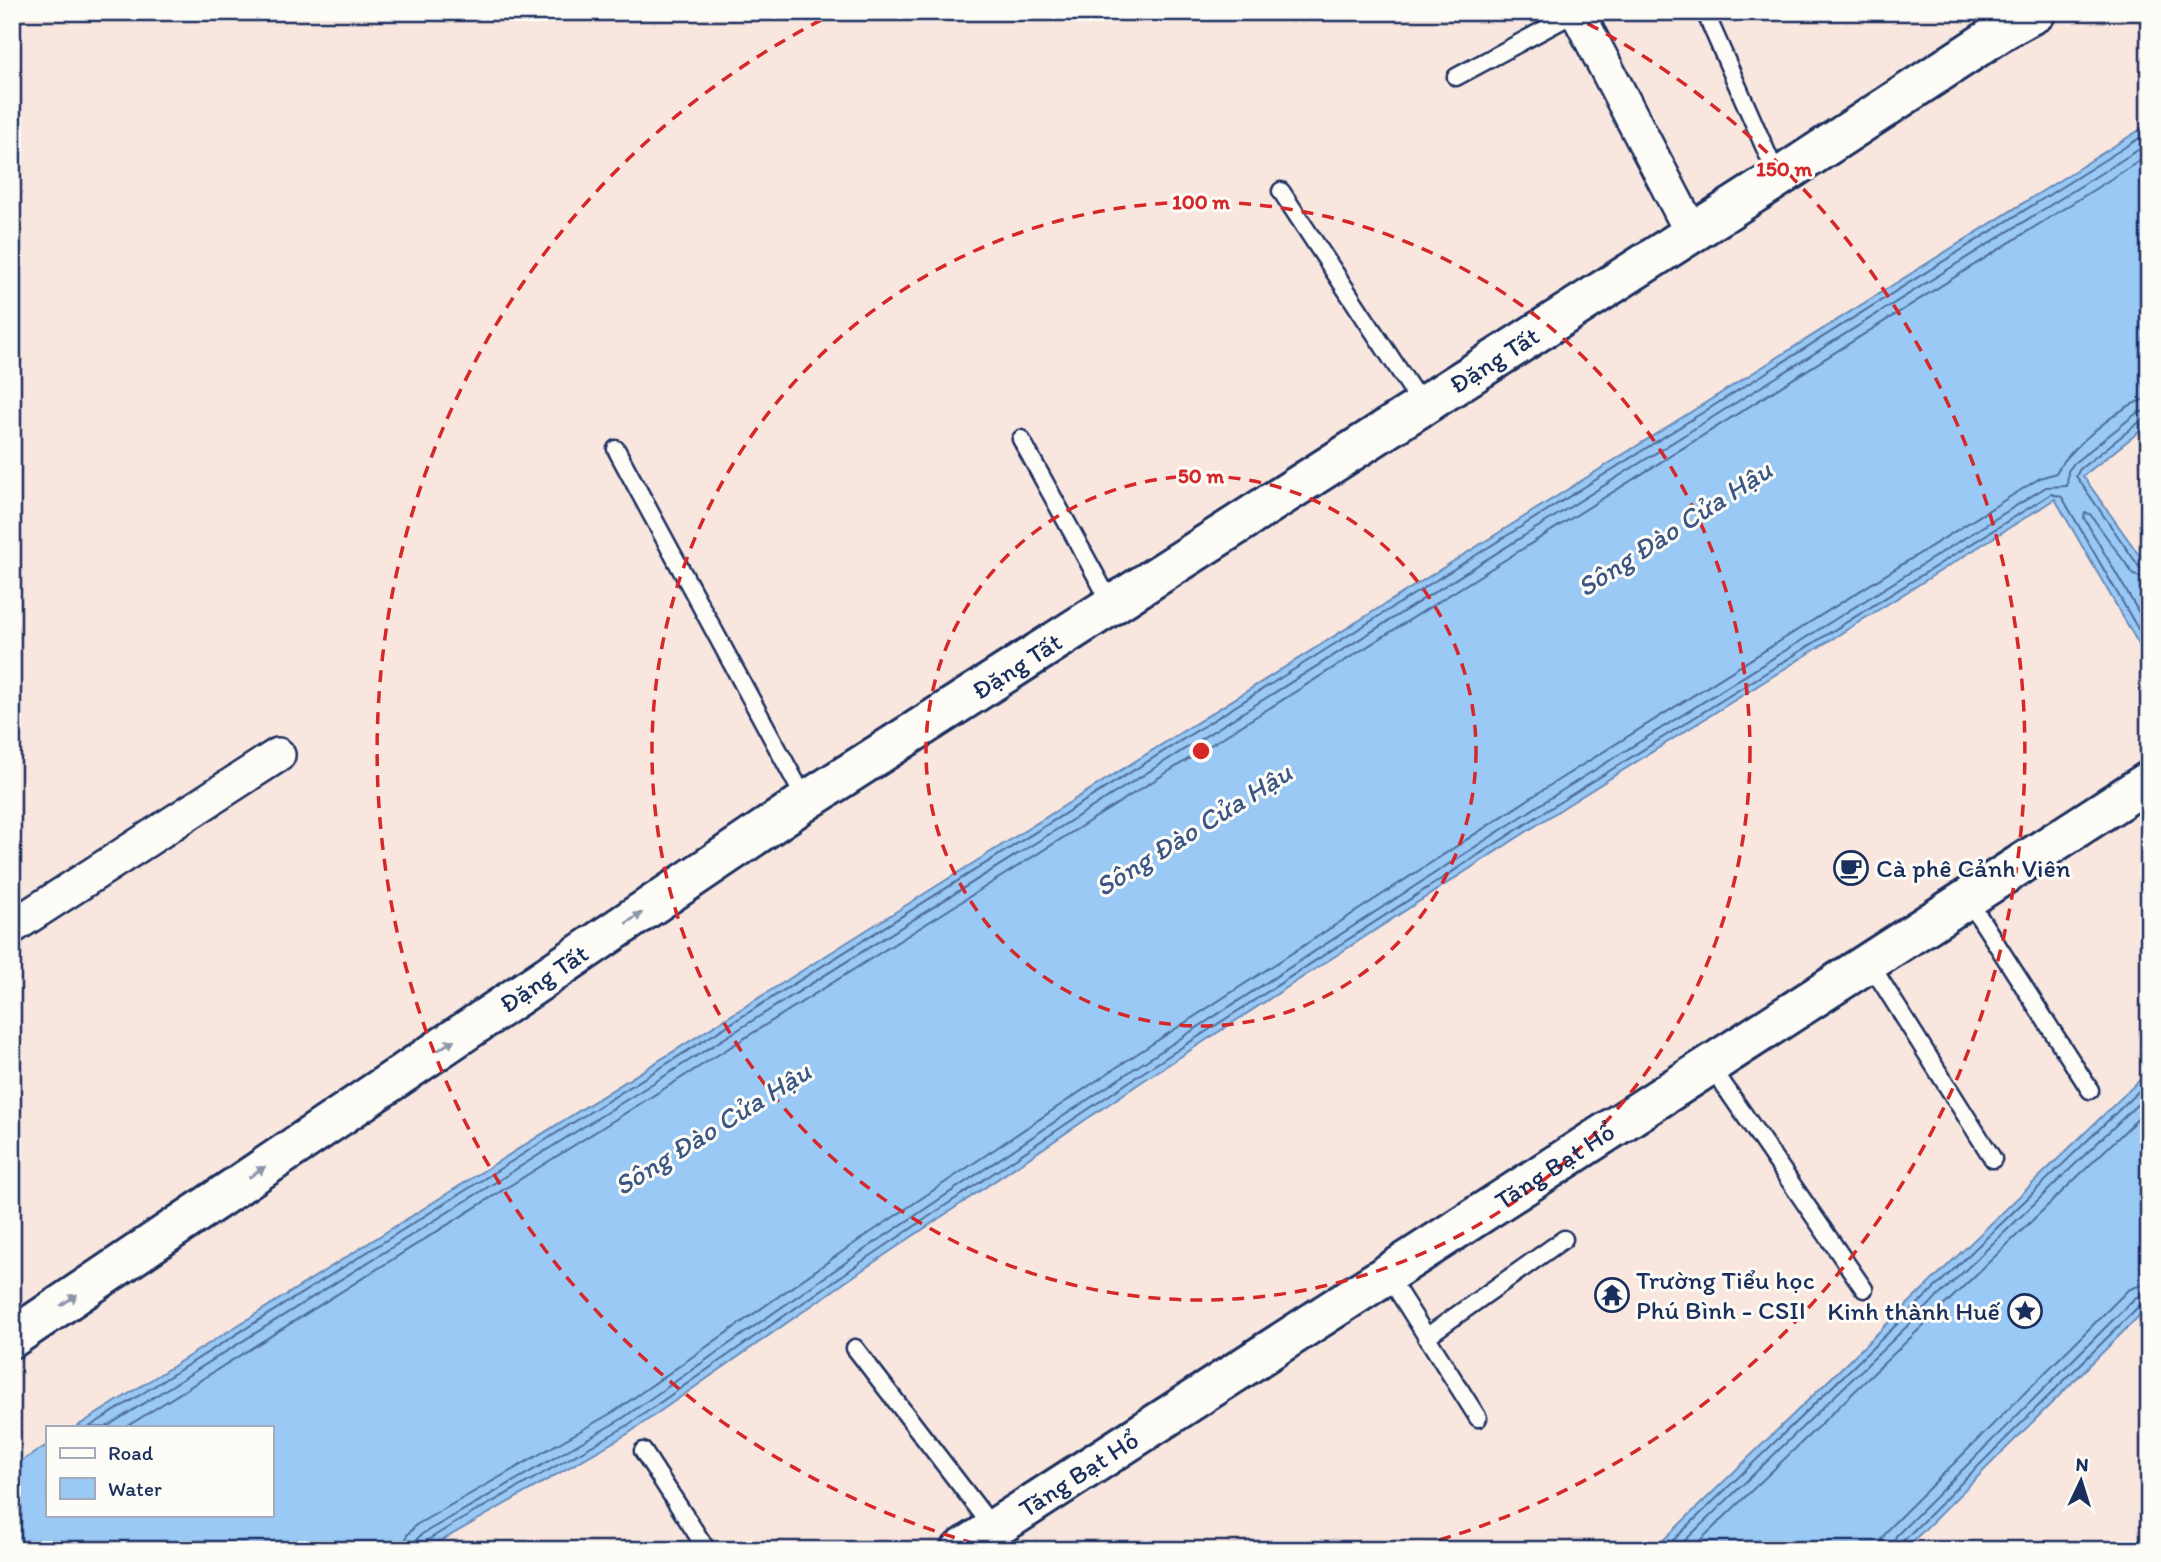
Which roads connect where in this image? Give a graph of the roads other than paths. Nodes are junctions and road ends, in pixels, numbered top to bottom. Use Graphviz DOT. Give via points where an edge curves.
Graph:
graph roads {
  1 [pos="1577,12"];
  2 [pos="1705,12"];
  3 [pos="2012,18"];
  4 [pos="1456,77"];
  5 [pos="1778,178"];
  6 [pos="1281,191"];
  7 [pos="1692,233"];
  8 [pos="1422,405"];
  9 [pos="1021,439"];
  10 [pos="616,449"];
  11 [pos="1113,607"];
  12 [pos="278,755"];
  13 [pos="2149,781"];
  14 [pos="806,801"];
  15 [pos="1967,898"];
  16 [pos="12,926"];
  17 [pos="1869,962"];
  18 [pos="1710,1065"];
  19 [pos="2090,1090"];
  20 [pos="1993,1159"];
  21 [pos="1564,1239"];
  22 [pos="1387,1274"];
  23 [pos="1864,1289"];
  24 [pos="12,1338"];
  25 [pos="1426,1338"];
  26 [pos="855,1348"];
  27 [pos="1478,1418"];
  28 [pos="643,1451"];
  29 [pos="994,1529"];
  30 [pos="707,1550"];
  31 [pos="961,1550"];
  1 -- 4 [label="lane"];
  1 -- 7 [label="street"];
  2 -- 5 [label="lane"];
  3 -- 5 [label="street, Đặng Tất"];
  5 -- 7 [label="street, Đặng Tất"];
  6 -- 8 [label="lane"];
  7 -- 8 [label="street, Đặng Tất"];
  8 -- 11 [label="street, Đặng Tất"];
  9 -- 11 [label="lane"];
  10 -- 14 [label="lane"];
  11 -- 14 [label="street, Đặng Tất"];
  12 -- 16 [label="street"];
  13 -- 15 [label="street, Tăng Bạt Hổ"];
  24 -- 14 [label="street, Đặng Tất, one-way"];
  15 -- 17 [label="street, Tăng Bạt Hổ"];
  15 -- 19 [label="lane"];
  17 -- 18 [label="street, Tăng Bạt Hổ"];
  17 -- 20 [label="lane"];
  18 -- 22 [label="street, Tăng Bạt Hổ"];
  18 -- 23 [label="lane"];
  21 -- 25 [label="lane"];
  22 -- 25 [label="lane"];
  22 -- 29 [label="street, Tăng Bạt Hổ"];
  25 -- 27 [label="lane"];
  26 -- 29 [label="lane"];
  28 -- 30 [label="lane"];
  29 -- 31 [label="street, Tăng Bạt Hổ"];
}
